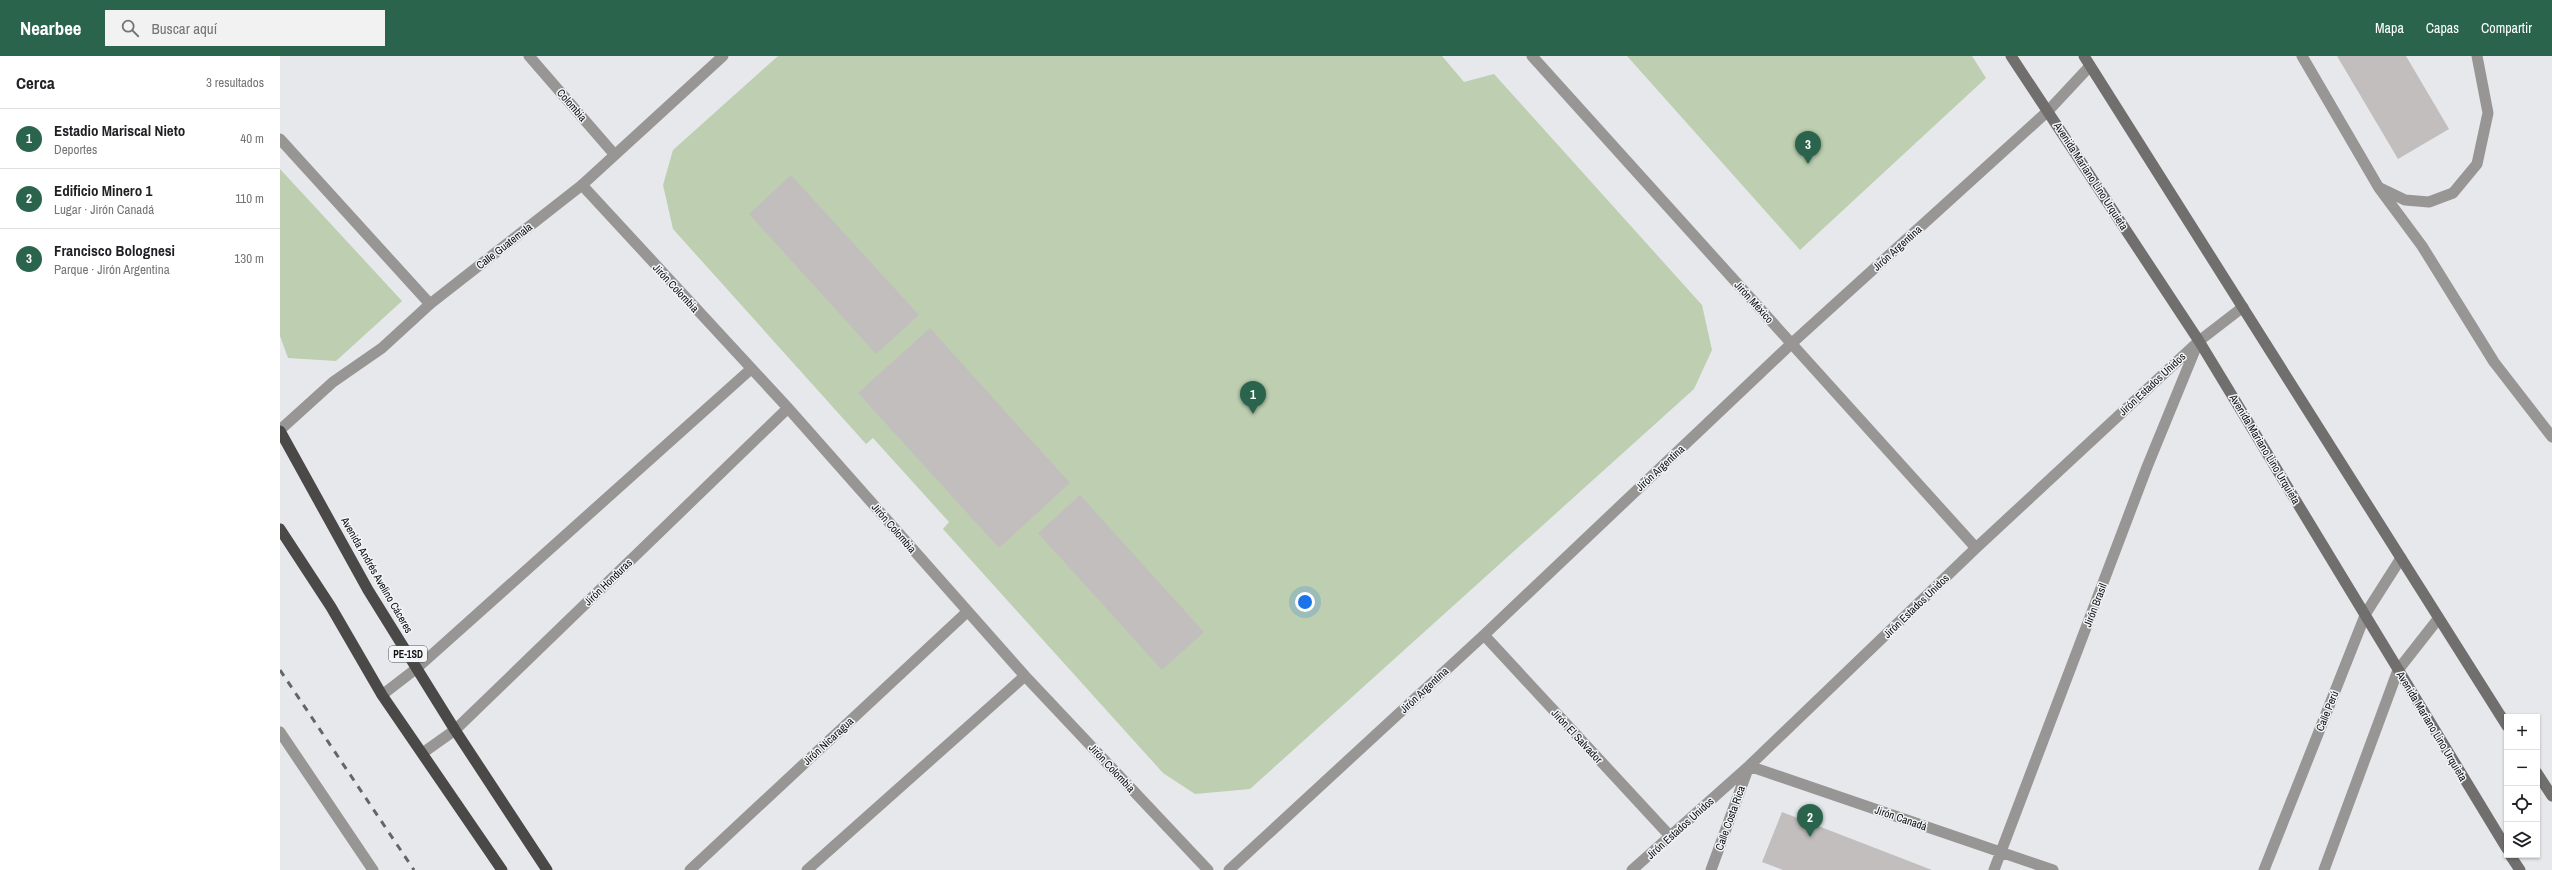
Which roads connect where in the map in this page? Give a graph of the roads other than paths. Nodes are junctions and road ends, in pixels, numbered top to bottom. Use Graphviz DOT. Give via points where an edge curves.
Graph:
graph roads {
  1 [pos="529,56"];
  2 [pos="723,56"];
  3 [pos="1532,56"];
  4 [pos="2011,56"];
  5 [pos="2084,56"];
  6 [pos="2302,56"];
  7 [pos="2477,56"];
  8 [pos="2090,66"];
  9 [pos="2048,111"];
  10 [pos="280,139"];
  11 [pos="614,154"];
  12 [pos="582,185"];
  13 [pos="2379,188"];
  14 [pos="430,304"];
  15 [pos="2243,307"];
  16 [pos="2199,341"];
  17 [pos="1791,344"];
  18 [pos="751,369"];
  19 [pos="788,408"];
  20 [pos="280,431"];
  21 [pos="2552,437"];
  22 [pos="280,529"];
  23 [pos="1976,548"];
  24 [pos="2401,558"];
  25 [pos="967,612"];
  26 [pos="2366,613"];
  27 [pos="2438,619"];
  28 [pos="1484,635"];
  29 [pos="417,668"];
  30 [pos="2398,670"];
  31 [pos="1024,676"];
  32 [pos="382,695"];
  33 [pos="2504,721"];
  34 [pos="455,730"];
  35 [pos="280,732"];
  36 [pos="424,752"];
  37 [pos="1749,766"];
  38 [pos="2540,778"];
  39 [pos="2552,796"];
  40 [pos="1670,836"];
  41 [pos="2504,844"];
  42 [pos="2000,852"];
  43 [pos="2512,858"];
  44 [pos="373,870"];
  45 [pos="502,870"];
  46 [pos="547,870"];
  47 [pos="690,870"];
  48 [pos="807,870"];
  49 [pos="1208,870"];
  50 [pos="1229,870"];
  51 [pos="1632,870"];
  52 [pos="1711,870"];
  53 [pos="1994,870"];
  54 [pos="2053,870"];
  55 [pos="2264,870"];
  56 [pos="2324,870"];
  57 [pos="2520,870"];
  1 -- 11 [label="street, Colombia"];
  2 -- 11 [label="street, Calle Guatemala"];
  3 -- 17 [label="street, Jirón México"];
  4 -- 9 [label="main road, Avenida Mariano Lino Urquieta"];
  5 -- 8 [label="main road"];
  6 -- 13 [label="street"];
  7 -- 13 [label="street" via="2488,113 2477,164 2453,193 2429,202 2405,200"];
  8 -- 9 [label="street, Jirón Argentina"];
  8 -- 15 [label="main road"];
  9 -- 16 [label="main road, Avenida Mariano Lino Urquieta"];
  9 -- 17 [label="street, Jirón Argentina"];
  10 -- 14 [label="street"];
  11 -- 12 [label="street, Calle Guatemala"];
  12 -- 14 [label="street, Calle Guatemala"];
  12 -- 18 [label="street, Jirón Colombia"];
  13 -- 21 [label="street" via="2422,246 2494,362"];
  14 -- 20 [label="street, Calle Guatemala" via="382,348 333,382"];
  15 -- 16 [label="street, Jirón Estados Unidos"];
  15 -- 24 [label="main road"];
  16 -- 23 [label="street, Jirón Estados Unidos"];
  16 -- 26 [label="main road, Avenida Mariano Lino Urquieta"];
  16 -- 42 [label="street, Jirón Brasil" via="2147,468"];
  17 -- 23 [label="street, Jirón México"];
  17 -- 28 [label="street, Jirón Argentina"];
  18 -- 19 [label="street, Jirón Colombia"];
  18 -- 29 [label="street"];
  19 -- 25 [label="street, Jirón Colombia"];
  19 -- 34 [label="street, Jirón Honduras"];
  20 -- 29 [label="highway, Avenida Andrés Avelino Cáceres / PE-1SD" via="368,590"];
  22 -- 32 [label="highway" via="331,607"];
  23 -- 37 [label="street, Jirón Estados Unidos"];
  24 -- 26 [label="street, Calle Perú"];
  24 -- 27 [label="main road"];
  25 -- 31 [label="street, Jirón Colombia"];
  25 -- 47 [label="street, Jirón Nicaragua"];
  26 -- 30 [label="main road, Avenida Mariano Lino Urquieta"];
  26 -- 55 [label="street, Calle Perú"];
  27 -- 30 [label="street"];
  27 -- 33 [label="main road"];
  28 -- 40 [label="street, Jirón El Salvador"];
  28 -- 50 [label="street, Jirón Argentina"];
  29 -- 32 [label="street"];
  29 -- 34 [label="highway, Avenida Andrés Avelino Cáceres / PE-1SD"];
  30 -- 41 [label="main road, Avenida Mariano Lino Urquieta"];
  30 -- 56 [label="street"];
  31 -- 48 [label="street"];
  31 -- 49 [label="street, Jirón Colombia"];
  32 -- 36 [label="highway"];
  34 -- 36 [label="street, Jirón Honduras"];
  34 -- 46 [label="highway, Avenida Andrés Avelino Cáceres / PE-1SD"];
  35 -- 44 [label="street"];
  36 -- 45 [label="highway"];
  37 -- 40 [label="street, Jirón Estados Unidos"];
  37 -- 42 [label="street, Jirón Canadá"];
  37 -- 52 [label="street, Calle Costa Rica"];
  38 -- 39 [label="main road"];
  40 -- 51 [label="street, Jirón Estados Unidos"];
  42 -- 53 [label="street, Jirón Brasil"];
  42 -- 54 [label="street, Jirón Canadá"];
  43 -- 57 [label="main road"];
}
